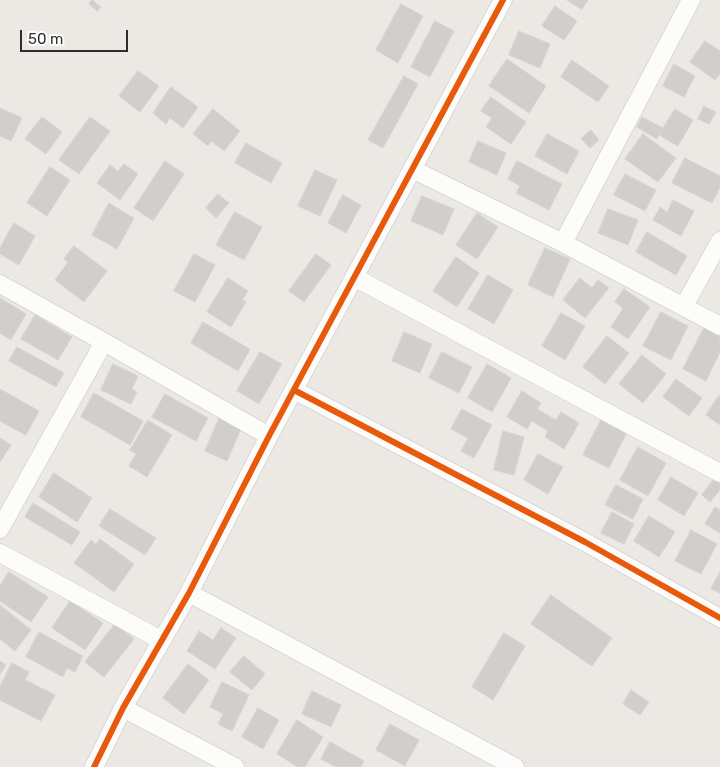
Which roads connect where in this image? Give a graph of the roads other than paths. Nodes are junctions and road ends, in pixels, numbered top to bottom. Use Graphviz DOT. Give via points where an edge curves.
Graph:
graph roads {
  1 [pos="503,0"];
  2 [pos="691,0"];
  3 [pos="412,169"];
  4 [pos="720,241"];
  5 [pos="563,243"];
  6 [pos="354,277"];
  7 [pos="0,284"];
  8 [pos="684,306"];
  9 [pos="720,326"];
  10 [pos="104,342"];
  11 [pos="294,390"];
  12 [pos="269,436"];
  13 [pos="720,474"];
  14 [pos="0,529"];
  15 [pos="0,553"];
  16 [pos="189,593"];
  17 [pos="720,618"];
  18 [pos="161,640"];
  19 [pos="123,708"];
  20 [pos="94,767"];
  21 [pos="235,767"];
  22 [pos="515,767"];
  1 -- 3 [label="street"];
  2 -- 5 [label="street"];
  3 -- 5 [label="street"];
  3 -- 6 [label="street"];
  4 -- 8 [label="street"];
  5 -- 8 [label="street"];
  6 -- 11 [label="street"];
  6 -- 13 [label="street"];
  7 -- 10 [label="street"];
  8 -- 9 [label="street"];
  10 -- 12 [label="street"];
  10 -- 14 [label="street"];
  11 -- 12 [label="street"];
  11 -- 17 [label="street" via="585,542"];
  12 -- 16 [label="street"];
  15 -- 18 [label="street"];
  16 -- 18 [label="street"];
  16 -- 22 [label="street"];
  18 -- 19 [label="street"];
  19 -- 20 [label="street"];
  19 -- 21 [label="street"];
}
